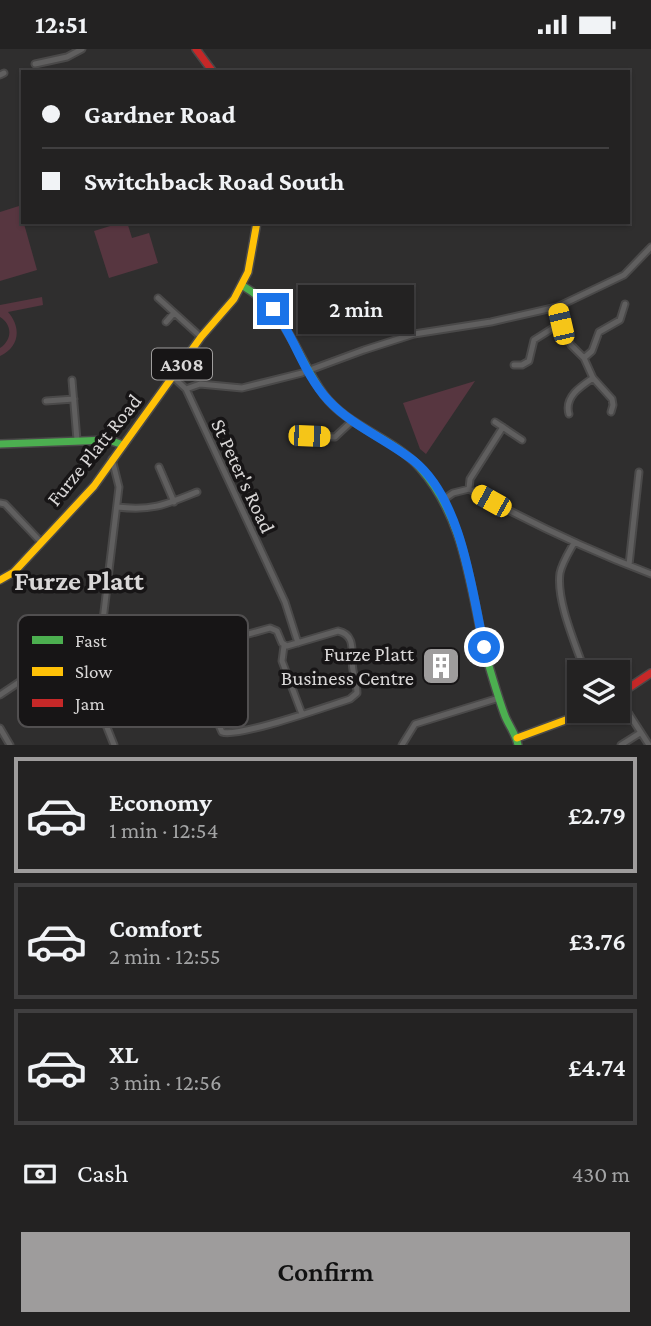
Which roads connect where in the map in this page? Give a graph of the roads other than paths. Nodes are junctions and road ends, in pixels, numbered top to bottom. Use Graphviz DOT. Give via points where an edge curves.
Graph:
graph roads {
  1 [pos="82,49"];
  2 [pos="196,49"];
  3 [pos="35,64"];
  4 [pos="212,70"];
  5 [pos="257,224"];
  6 [pos="651,247"];
  7 [pos="243,286"];
  8 [pos="158,298"];
  9 [pos="625,304"];
  10 [pos="557,307"];
  11 [pos="174,313"];
  12 [pos="166,322"];
  13 [pos="561,324"];
  14 [pos="201,337"];
  15 [pos="584,358"];
  16 [pos="514,365"];
  17 [pos="304,372"];
  18 [pos="173,377"];
  19 [pos="593,378"];
  20 [pos="72,380"];
  21 [pos="186,389"];
  22 [pos="74,399"];
  23 [pos="46,401"];
  24 [pos="611,412"];
  25 [pos="569,414"];
  26 [pos="352,421"];
  27 [pos="495,422"];
  28 [pos="503,427"];
  29 [pos="77,440"];
  30 [pos="522,440"];
  31 [pos="296,442"];
  32 [pos="0,443"];
  33 [pos="123,445"];
  34 [pos="112,459"];
  35 [pos="159,467"];
  36 [pos="639,472"];
  37 [pos="469,489"];
  38 [pos="197,492"];
  39 [pos="443,499"];
  40 [pos="174,502"];
  41 [pos="0,503"];
  42 [pos="117,507"];
  43 [pos="41,542"];
  44 [pos="574,543"];
  45 [pos="629,565"];
  46 [pos="651,573"];
  47 [pos="0,580"];
  48 [pos="104,615"];
  49 [pos="248,635"];
  50 [pos="298,643"];
  51 [pos="284,646"];
  52 [pos="580,660"];
  53 [pos="651,673"];
  54 [pos="18,683"];
  55 [pos="630,688"];
  56 [pos="0,695"];
  57 [pos="499,698"];
  58 [pos="302,714"];
  59 [pos="630,716"];
  60 [pos="567,721"];
  61 [pos="106,727"];
  62 [pos="218,727"];
  63 [pos="0,728"];
  64 [pos="640,733"];
  65 [pos="517,742"];
  66 [pos="10,745"];
  67 [pos="114,745"];
  68 [pos="402,745"];
  69 [pos="621,745"];
  70 [pos="649,745"];
  1 -- 3 [label="street"];
  2 -- 4 [label="street"];
  5 -- 7 [label="street, Furze Platt Road / A308"];
  6 -- 10 [label="street" via="624,275"];
  7 -- 14 [label="street, Furze Platt Road / A308"];
  7 -- 17 [label="street" via="268,303 284,323"];
  8 -- 11 [label="street"];
  9 -- 15 [label="street" via="620,320 599,332"];
  10 -- 13 [label="street"];
  10 -- 17 [label="street" via="414,334"];
  11 -- 12 [label="street"];
  11 -- 14 [label="street"];
  13 -- 15 [label="street"];
  13 -- 16 [label="street" via="534,340 529,361"];
  14 -- 18 [label="street, Furze Platt Road / A308"];
  15 -- 19 [label="street"];
  17 -- 21 [label="street" via="242,387 200,384"];
  17 -- 26 [label="street"];
  18 -- 21 [label="street, St Peter's Road"];
  18 -- 33 [label="street, Furze Platt Road / A308"];
  19 -- 24 [label="street" via="612,399"];
  19 -- 25 [label="street" via="578,388 569,402"];
  20 -- 22 [label="street"];
  21 -- 50 [label="street, St Peter's Road" via="289,611"];
  22 -- 23 [label="street"];
  22 -- 29 [label="street"];
  26 -- 31 [label="street" via="334,437 309,436"];
  26 -- 39 [label="street" via="417,464"];
  27 -- 28 [label="street"];
  28 -- 30 [label="street"];
  28 -- 37 [label="street" via="470,479"];
  29 -- 32 [label="street"];
  29 -- 33 [label="street"];
  33 -- 34 [label="street, Furze Platt Road / A308"];
  34 -- 42 [label="street" via="119,487"];
  34 -- 43 [label="street, Furze Platt Road / A308" via="94,486"];
  35 -- 40 [label="street"];
  36 -- 45 [label="street"];
  37 -- 39 [label="street"];
  37 -- 44 [label="street"];
  38 -- 40 [label="street"];
  39 -- 57 [label="street" via="469,576"];
  40 -- 42 [label="street" via="142,510"];
  41 -- 43 [label="street"];
  42 -- 48 [label="street"];
  43 -- 47 [label="street, Furze Platt Road / A308" via="14,572"];
  44 -- 45 [label="street"];
  44 -- 52 [label="street" via="560,573 560,585"];
  45 -- 46 [label="street"];
  49 -- 51 [label="street" via="272,628"];
  50 -- 51 [label="street"];
  50 -- 58 [label="street" via="338,631 346,634 354,653 357,689 350,699"];
  51 -- 58 [label="street" via="282,661"];
  53 -- 55 [label="street"];
  54 -- 56 [label="street"];
  57 -- 65 [label="street"];
  57 -- 68 [label="street" via="415,724"];
  58 -- 62 [label="street" via="227,734"];
  59 -- 64 [label="street"];
  60 -- 65 [label="street"];
  61 -- 67 [label="street"];
  63 -- 66 [label="street"];
  64 -- 69 [label="street"];
  64 -- 70 [label="street"];
}
